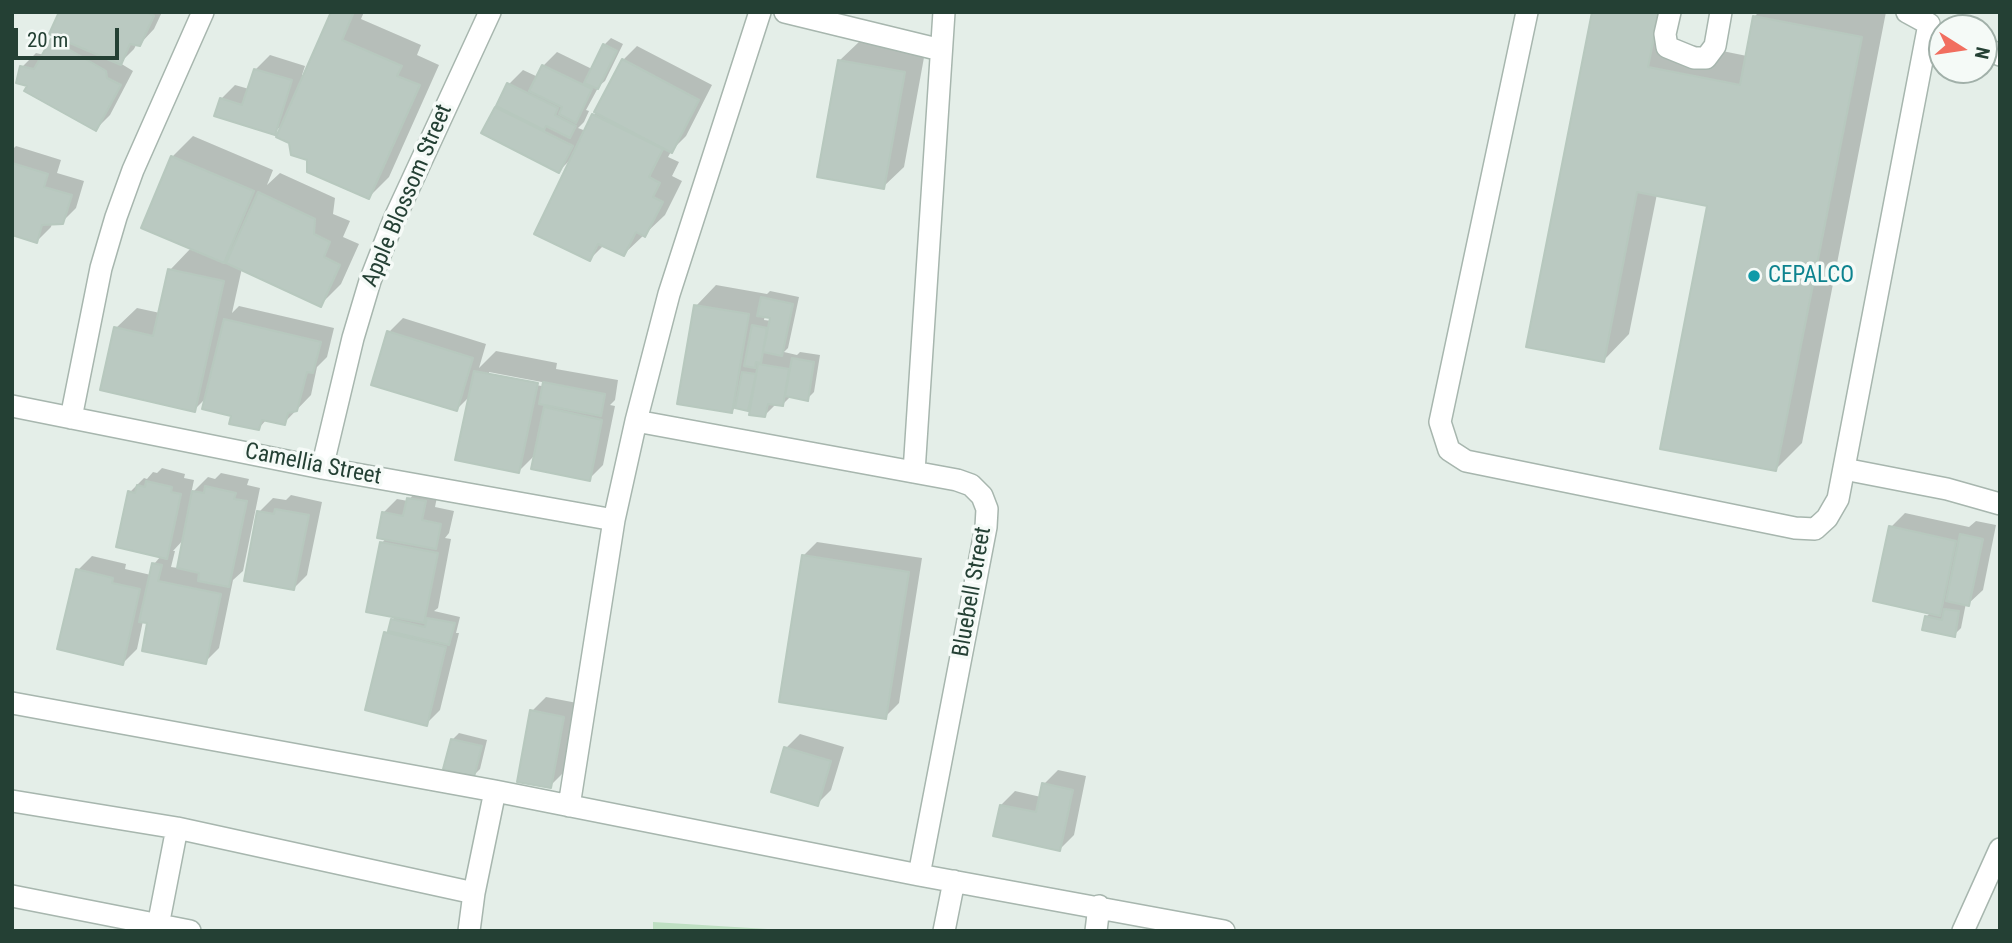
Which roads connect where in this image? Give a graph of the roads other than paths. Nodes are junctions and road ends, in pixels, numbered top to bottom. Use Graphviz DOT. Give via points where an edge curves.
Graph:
graph roads {
  1 [pos="203,12"];
  2 [pos="489,12"];
  3 [pos="760,12"];
  4 [pos="785,12"];
  5 [pos="944,12"];
  6 [pos="1527,12"];
  7 [pos="1670,12"];
  8 [pos="1721,12"];
  9 [pos="1907,12"];
  10 [pos="1928,23"];
  11 [pos="941,50"];
  12 [pos="1928,61"];
  13 [pos="12,406"];
  14 [pos="71,418"];
  15 [pos="636,421"];
  16 [pos="322,468"];
  17 [pos="1844,469"];
  18 [pos="914,472"];
  19 [pos="2000,504"];
  20 [pos="614,520"];
  21 [pos="12,703"];
  22 [pos="495,791"];
  23 [pos="12,802"];
  24 [pos="569,806"];
  25 [pos="177,828"];
  26 [pos="2000,849"];
  27 [pos="919,875"];
  28 [pos="954,881"];
  29 [pos="474,893"];
  30 [pos="12,896"];
  31 [pos="1098,906"];
  32 [pos="158,927"];
  33 [pos="190,931"];
  34 [pos="469,931"];
  35 [pos="944,931"];
  36 [pos="1096,931"];
  37 [pos="1224,931"];
  38 [pos="1963,931"];
  1 -- 14 [label="street" via="116,217"];
  2 -- 16 [label="street, Apple Blossom Street" via="370,281"];
  3 -- 15 [label="street" via="669,295"];
  4 -- 11 [label="street"];
  5 -- 11 [label="street"];
  6 -- 17 [label="street" via="1440,422 1449,450 1466,461 1815,529 1838,499"];
  7 -- 8 [label="street" via="1667,47 1695,58 1706,58 1715,46"];
  9 -- 10 [label="street"];
  11 -- 18 [label="street"];
  12 -- 17 [label="street"];
  13 -- 14 [label="street, Camellia Street"];
  14 -- 16 [label="street, Camellia Street"];
  15 -- 18 [label="street, Bluebell Street"];
  15 -- 20 [label="street"];
  16 -- 20 [label="street, Camellia Street"];
  17 -- 19 [label="street"];
  18 -- 27 [label="street, Bluebell Street" via="971,485 987,509"];
  20 -- 24 [label="street"];
  21 -- 22 [label="street"];
  22 -- 24 [label="street"];
  22 -- 29 [label="street"];
  23 -- 25 [label="street"];
  24 -- 27 [label="street"];
  25 -- 29 [label="street"];
  25 -- 32 [label="street"];
  26 -- 38 [label="street"];
  27 -- 28 [label="street"];
  28 -- 31 [label="street"];
  28 -- 35 [label="street"];
  29 -- 34 [label="street"];
  30 -- 32 [label="street"];
  31 -- 36 [label="street"];
  31 -- 37 [label="street"];
  32 -- 33 [label="street"];
}
